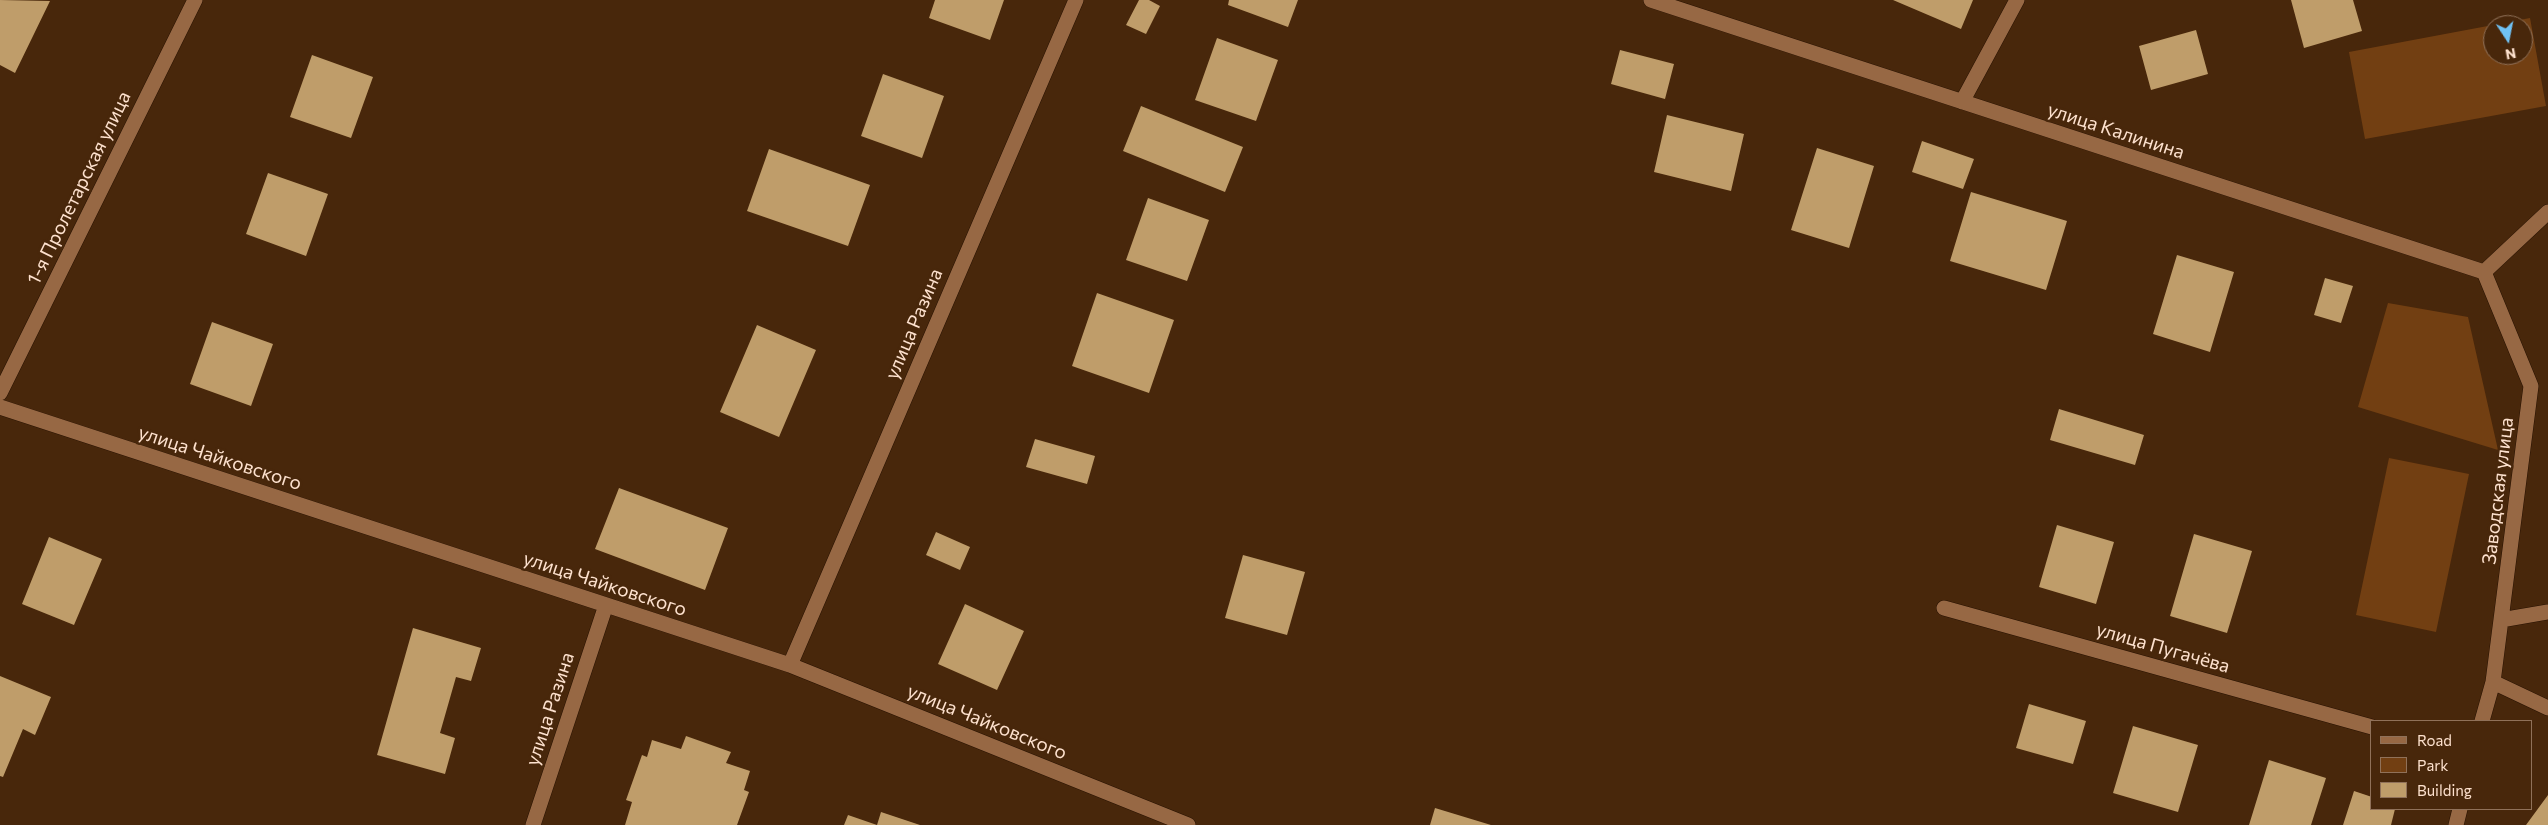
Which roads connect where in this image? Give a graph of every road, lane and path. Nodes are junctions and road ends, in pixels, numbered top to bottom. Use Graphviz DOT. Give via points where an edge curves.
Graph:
graph roads {
  1 [pos="195,0"];
  2 [pos="1076,0"];
  3 [pos="1651,0"];
  4 [pos="2017,0"];
  5 [pos="1962,102"];
  6 [pos="2548,212"];
  7 [pos="2484,272"];
  8 [pos="0,393"];
  9 [pos="0,407"];
  10 [pos="606,605"];
  11 [pos="1944,608"];
  12 [pos="2548,612"];
  13 [pos="2502,620"];
  14 [pos="790,665"];
  15 [pos="2493,682"];
  16 [pos="2548,708"];
  17 [pos="2482,720"];
  18 [pos="2370,726"];
  19 [pos="2460,810"];
  20 [pos="532,825"];
  21 [pos="1188,825"];
  22 [pos="2456,825"];
  1 -- 8 [label="street, 1-я Пролетарская улица"];
  2 -- 14 [label="street, улица Разина"];
  3 -- 5 [label="street, улица Калинина"];
  4 -- 5 [label="street"];
  5 -- 7 [label="street, улица Калинина"];
  6 -- 7 [label="street"];
  7 -- 13 [label="street, Заводская улица" via="2531,386"];
  9 -- 10 [label="street, улица Чайковского"];
  10 -- 14 [label="street, улица Чайковского"];
  10 -- 20 [label="street, улица Разина"];
  11 -- 18 [label="street, улица Пугачёва"];
  12 -- 13 [label="street"];
  13 -- 15 [label="street, Заводская улица"];
  14 -- 21 [label="street, улица Чайковского"];
  15 -- 16 [label="street"];
  15 -- 17 [label="street, Заводская улица"];
  19 -- 22 [label="street"];
}
